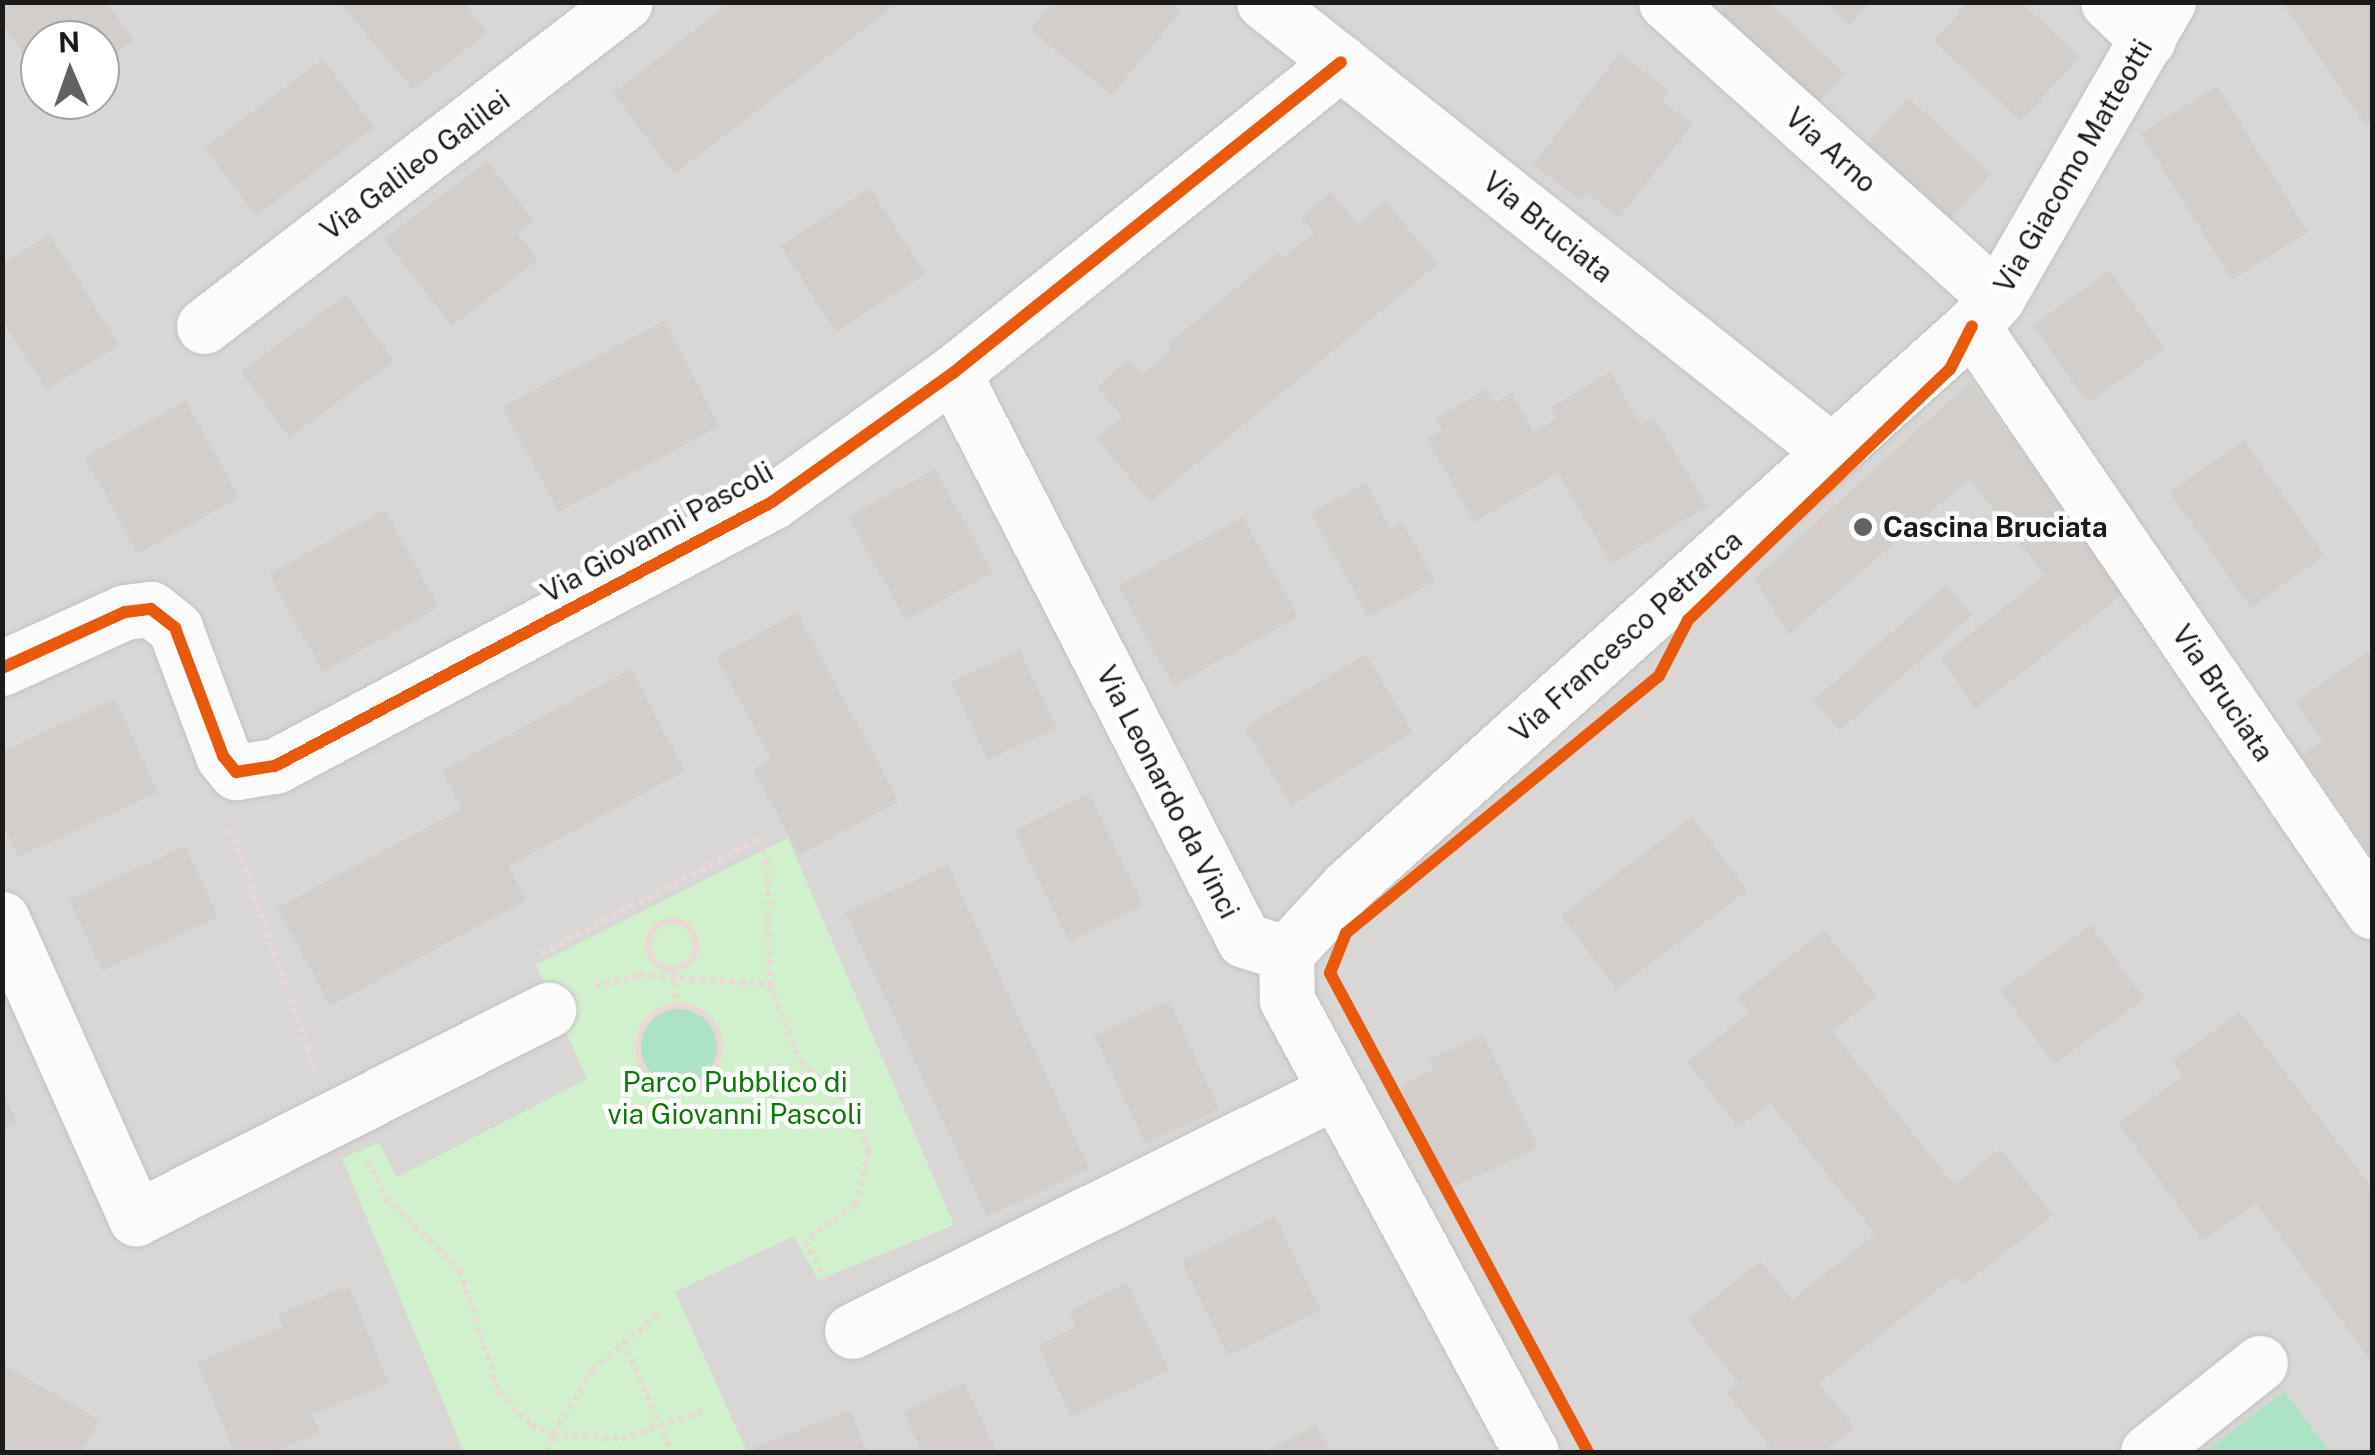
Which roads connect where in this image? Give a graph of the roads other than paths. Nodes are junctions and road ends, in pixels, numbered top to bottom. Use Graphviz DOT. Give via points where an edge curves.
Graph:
graph roads {
  1 [pos="1264,2"];
  2 [pos="1666,2"];
  3 [pos="2108,2"];
  4 [pos="592,12"];
  5 [pos="2158,21"];
  6 [pos="1341,62"];
  7 [pos="1984,312"];
  8 [pos="204,326"];
  9 [pos="952,373"];
  10 [pos="1831,451"];
  11 [pos="2,668"];
  12 [pos="2372,911"];
  13 [pos="2,919"];
  14 [pos="1286,953"];
  15 [pos="536,986"];
  16 [pos="1335,1091"];
  17 [pos="852,1332"];
  18 [pos="2260,1362"];
  19 [pos="1530,1452"];
  20 [pos="2148,1452"];
  1 -- 6 [label="street, Via Bruciata"];
  2 -- 7 [label="street, Via Arno"];
  3 -- 5 [label="street"];
  4 -- 8 [label="street, Via Galileo Galilei"];
  5 -- 7 [label="street, Via Giacomo Matteotti"];
  6 -- 9 [label="street, Via Giovanni Pascoli"];
  6 -- 10 [label="street, Via Bruciata"];
  7 -- 10 [label="street, Via Francesco Petrarca"];
  7 -- 12 [label="street, Via Bruciata"];
  9 -- 11 [label="street, Via Giovanni Pascoli" via="772,502 275,766 236,772 223,756 175,628 151,609 126,612"];
  9 -- 14 [label="street, Via Leonardo da Vinci" via="1244,940"];
  10 -- 14 [label="street, Via Francesco Petrarca" via="1348,886"];
  13 -- 15 [label="street" via="136,1218 339,1090"];
  14 -- 16 [label="street" via="1288,1000"];
  16 -- 17 [label="street"];
  16 -- 19 [label="street"];
  18 -- 20 [label="street"];
}
